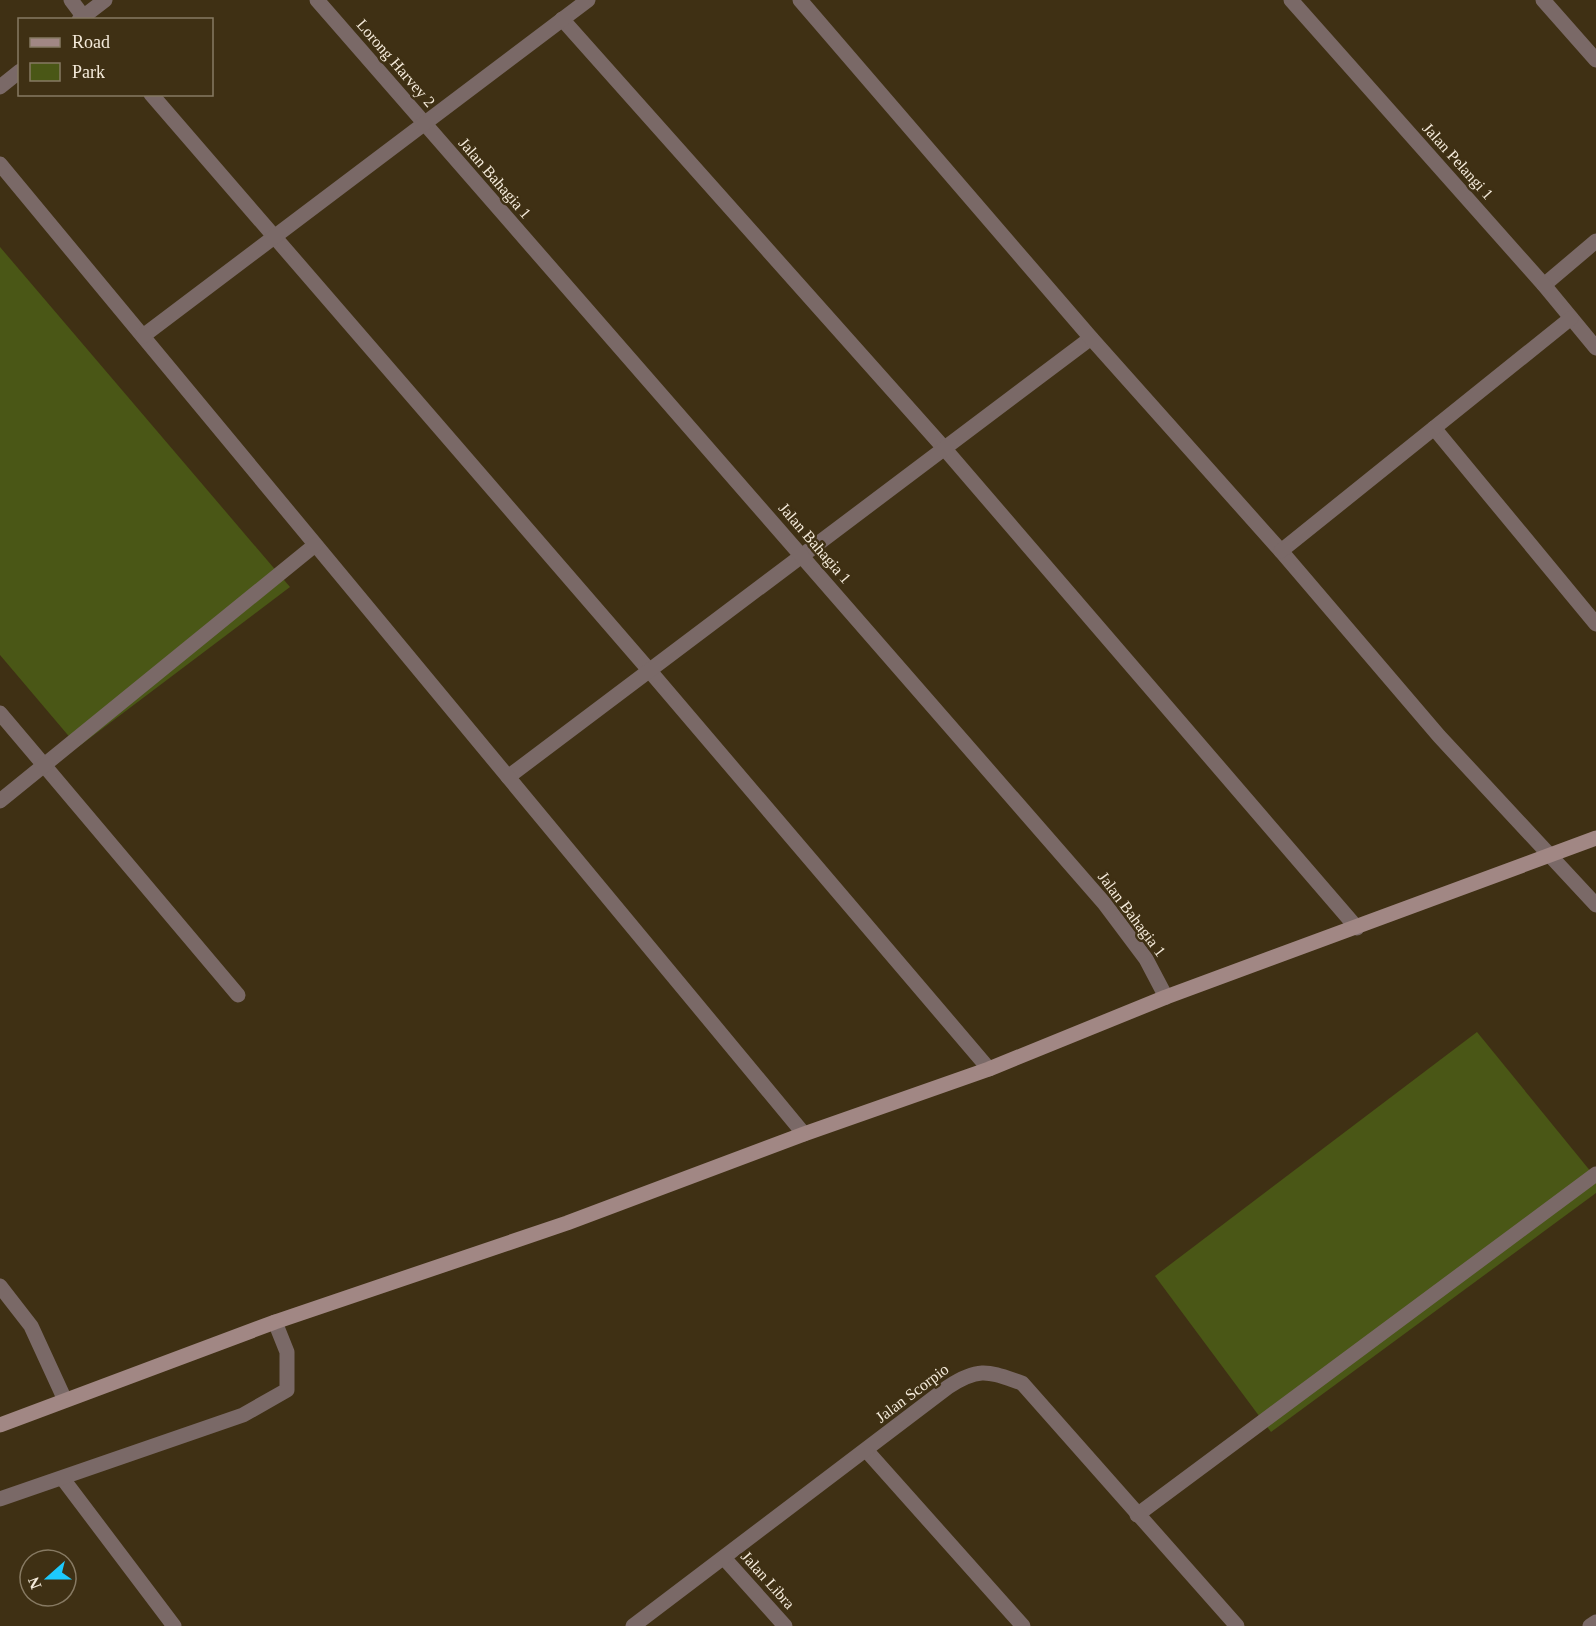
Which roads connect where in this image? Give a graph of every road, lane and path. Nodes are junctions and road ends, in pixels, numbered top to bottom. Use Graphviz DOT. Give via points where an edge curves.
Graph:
graph roads {
  1 [pos="71,0"];
  2 [pos="105,0"];
  3 [pos="317,0"];
  4 [pos="588,0"];
  5 [pos="800,0"];
  6 [pos="1291,0"];
  7 [pos="1543,0"];
  8 [pos="83,18"];
  9 [pos="562,19"];
  10 [pos="1596,60"];
  11 [pos="18,73"];
  12 [pos="0,87"];
  13 [pos="153,96"];
  14 [pos="424,123"];
  15 [pos="0,164"];
  16 [pos="274,237"];
  17 [pos="1596,241"];
  18 [pos="1544,285"];
  19 [pos="1571,318"];
  20 [pos="143,336"];
  21 [pos="1091,338"];
  22 [pos="1596,348"];
  23 [pos="1434,428"];
  24 [pos="944,448"];
  25 [pos="315,545"];
  26 [pos="1281,551"];
  27 [pos="802,555"];
  28 [pos="1596,624"];
  29 [pos="649,670"];
  30 [pos="0,713"];
  31 [pos="44,765"];
  32 [pos="508,777"];
  33 [pos="0,801"];
  34 [pos="1596,838"];
  35 [pos="1551,855"];
  36 [pos="1596,905"];
  37 [pos="1357,928"];
  38 [pos="238,995"];
  39 [pos="1166,997"];
  40 [pos="989,1069"];
  41 [pos="804,1134"];
  42 [pos="1596,1174"];
  43 [pos="0,1286"];
  44 [pos="274,1322"];
  45 [pos="65,1400"];
  46 [pos="0,1425"];
  47 [pos="866,1450"];
  48 [pos="63,1479"];
  49 [pos="0,1499"];
  50 [pos="1137,1515"];
  51 [pos="724,1558"];
  52 [pos="1596,1622"];
  53 [pos="174,1626"];
  54 [pos="633,1626"];
  55 [pos="785,1626"];
  56 [pos="1023,1626"];
  57 [pos="1237,1626"];
  58 [pos="1590,1626"];
  1 -- 8 [label="street"];
  2 -- 8 [label="street"];
  3 -- 14 [label="street, Lorong Harvey 2"];
  4 -- 9 [label="street"];
  5 -- 21 [label="street"];
  6 -- 18 [label="street, Jalan Pelangi 1"];
  7 -- 10 [label="street"];
  9 -- 14 [label="street"];
  9 -- 24 [label="street"];
  11 -- 12 [label="street"];
  13 -- 16 [label="street"];
  14 -- 16 [label="street"];
  14 -- 27 [label="street, Jalan Bahagia 1"];
  15 -- 20 [label="street"];
  16 -- 20 [label="street"];
  16 -- 29 [label="street"];
  17 -- 18 [label="street"];
  18 -- 19 [label="street, Jalan Pelangi 1"];
  19 -- 22 [label="street, Jalan Pelangi 1"];
  19 -- 23 [label="street"];
  20 -- 25 [label="street"];
  21 -- 24 [label="street"];
  21 -- 26 [label="street"];
  23 -- 26 [label="street"];
  23 -- 28 [label="street"];
  24 -- 27 [label="street"];
  24 -- 37 [label="street"];
  25 -- 31 [label="street"];
  25 -- 32 [label="street"];
  26 -- 35 [label="street" via="1439,736"];
  27 -- 29 [label="street"];
  27 -- 39 [label="street, Jalan Bahagia 1" via="1104,903 1146,959"];
  29 -- 32 [label="street"];
  29 -- 40 [label="street"];
  30 -- 31 [label="street"];
  31 -- 33 [label="street"];
  31 -- 38 [label="street"];
  32 -- 41 [label="street"];
  34 -- 35 [label="street"];
  35 -- 36 [label="street"];
  35 -- 37 [label="street"];
  37 -- 39 [label="street"];
  39 -- 40 [label="street"];
  40 -- 41 [label="street"];
  41 -- 44 [label="street" via="567,1223"];
  42 -- 50 [label="street"];
  43 -- 45 [label="street" via="31,1326"];
  44 -- 45 [label="street"];
  44 -- 48 [label="street" via="287,1352 286,1390 243,1415"];
  45 -- 46 [label="street"];
  47 -- 50 [label="street, Jalan Scorpio" via="965,1376 988,1372 1022,1383"];
  47 -- 51 [label="street, Jalan Scorpio"];
  47 -- 56 [label="street"];
  48 -- 49 [label="street"];
  48 -- 53 [label="street"];
  50 -- 57 [label="street, Jalan Scorpio"];
  51 -- 54 [label="street, Jalan Scorpio"];
  51 -- 55 [label="street, Jalan Libra"];
  52 -- 58 [label="street"];
}
